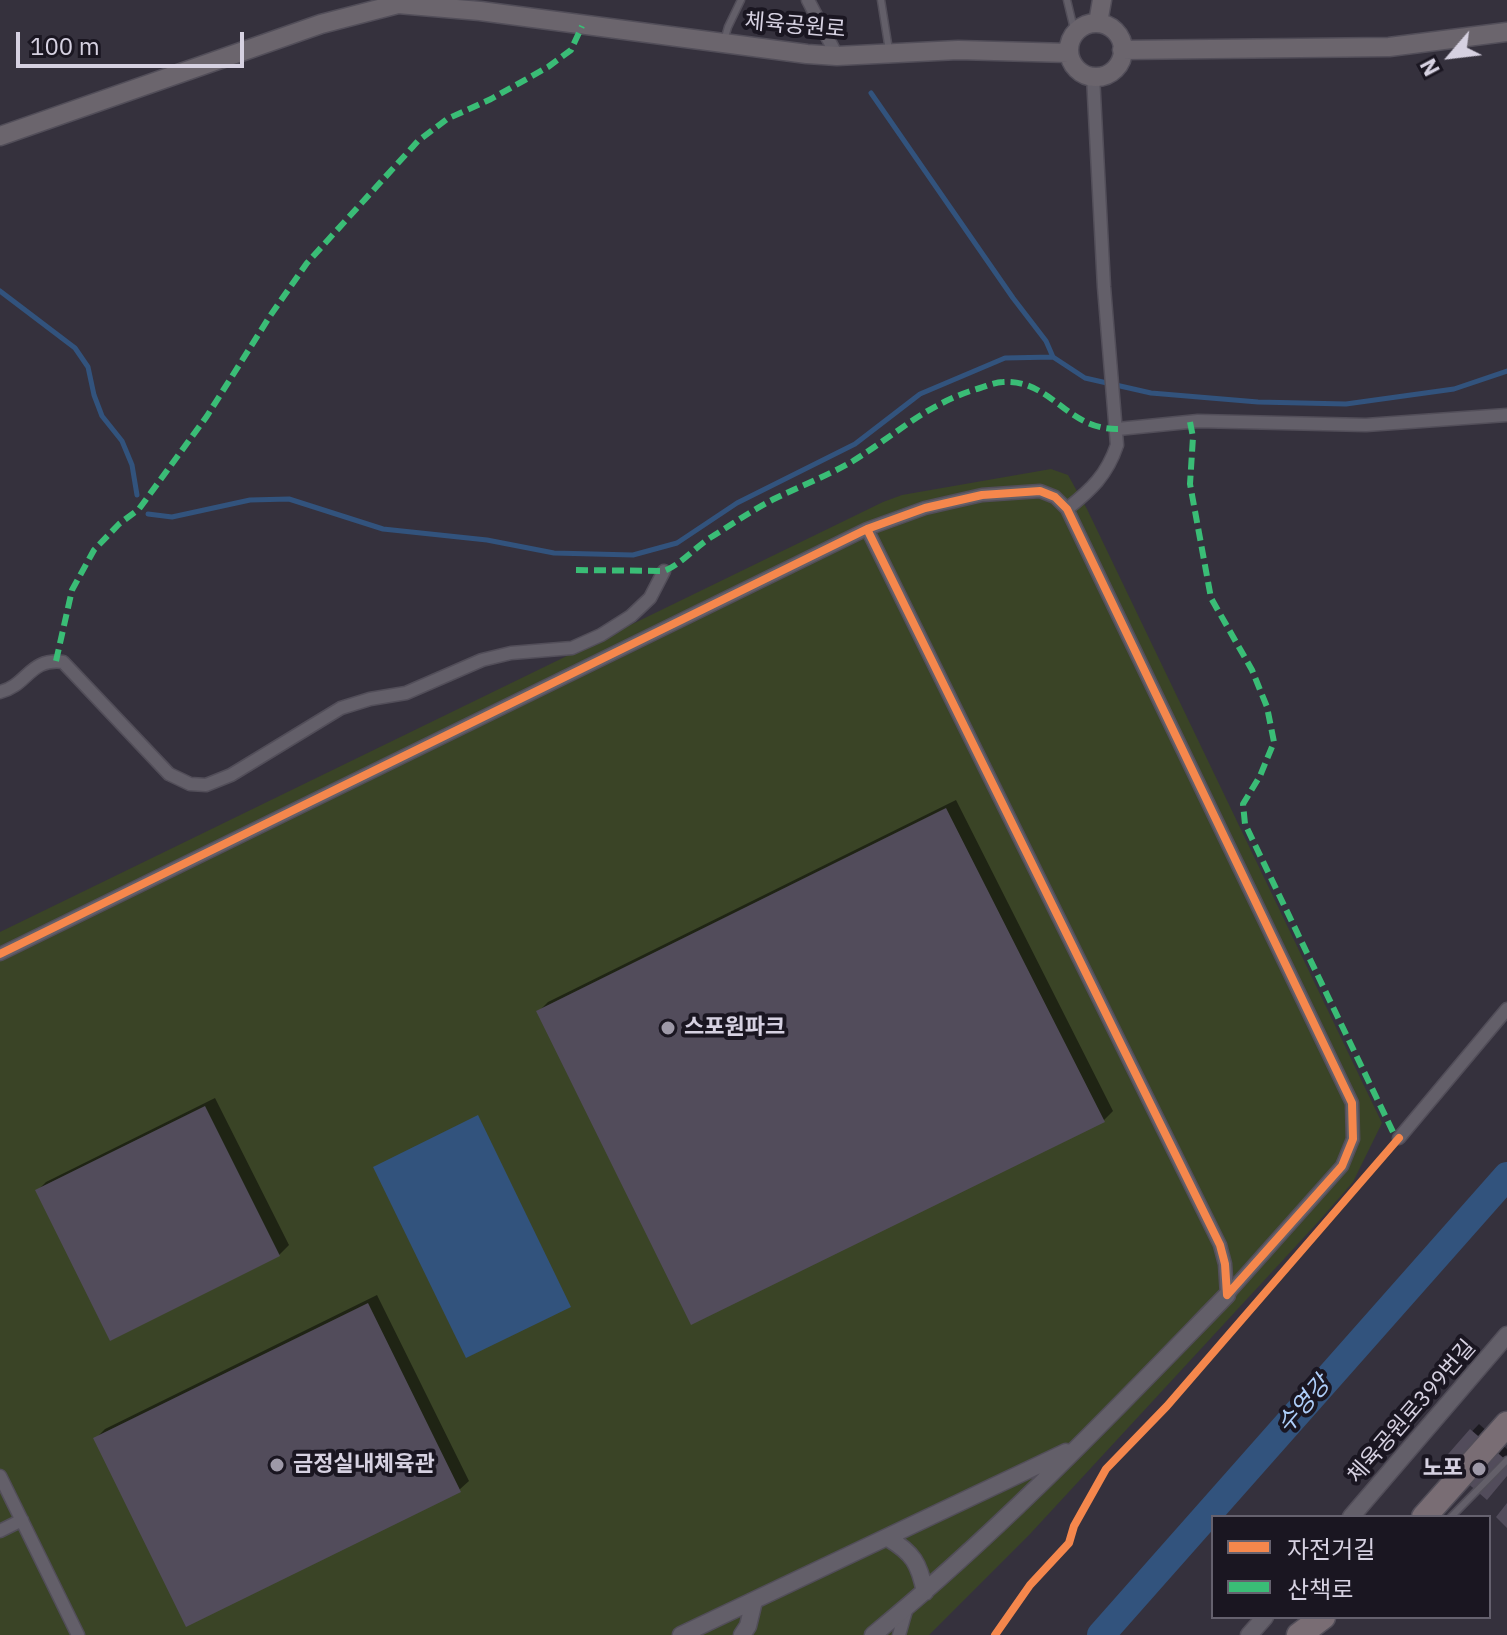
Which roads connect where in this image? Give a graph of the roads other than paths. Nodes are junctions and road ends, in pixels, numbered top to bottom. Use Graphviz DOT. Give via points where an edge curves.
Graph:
graph roads {
  1 [pos="741,0"];
  2 [pos="808,0"];
  3 [pos="881,0"];
  4 [pos="1067,0"];
  5 [pos="1102,0"];
  6 [pos="362,5"];
  7 [pos="1098,23"];
  8 [pos="1507,32"];
  9 [pos="1075,33"];
  10 [pos="724,44"];
  11 [pos="1122,50"];
  12 [pos="1069,53"];
  13 [pos="890,54"];
  14 [pos="837,56"];
  15 [pos="1093,76"];
  16 [pos="0,136"];
  17 [pos="1507,415"];
  18 [pos="1117,424"];
  19 [pos="1067,509"];
  20 [pos="867,529"];
  21 [pos="664,571"];
  22 [pos="0,692"];
  23 [pos="0,954"];
  24 [pos="1507,1009"];
  25 [pos="1399,1138"];
  26 [pos="1227,1295"];
  27 [pos="1507,1335"];
  28 [pos="1507,1424"];
  29 [pos="1080,1445"];
  30 [pos="1507,1460"];
  31 [pos="0,1476"];
  32 [pos="1353,1515"];
  33 [pos="1426,1515"];
  34 [pos="1453,1515"];
  35 [pos="22,1520"];
  36 [pos="0,1531"];
  37 [pos="888,1538"];
  38 [pos="925,1592"];
  39 [pos="754,1601"];
  40 [pos="907,1607"];
  41 [pos="1263,1619"];
  42 [pos="1320,1619"];
  43 [pos="78,1635"];
  44 [pos="681,1635"];
  45 [pos="742,1635"];
  46 [pos="873,1635"];
  47 [pos="899,1635"];
  48 [pos="1249,1635"];
  49 [pos="1299,1635"];
  1 -- 10 [label="lane"];
  2 -- 14 [label="street"];
  3 -- 13 [label="lane"];
  4 -- 9 [label="lane"];
  5 -- 7 [label="main road"];
  6 -- 10 [label="main road, 체육공원로" via="466,10"];
  6 -- 16 [label="main road, 체육공원로"];
  7 -- 9 [label="main road"];
  7 -- 11 [label="main road" via="1118,35"];
  8 -- 11 [label="main road" via="1389,47"];
  9 -- 12 [label="main road"];
  10 -- 14 [label="main road, 체육공원로"];
  11 -- 15 [label="main road" via="1111,72"];
  12 -- 13 [label="main road, 체육공원로"];
  12 -- 15 [label="main road" via="1077,69"];
  13 -- 14 [label="main road, 체육공원로"];
  15 -- 18 [label="street"];
  17 -- 18 [label="street" via="1366,425"];
  18 -- 19 [label="street" via="1111,463 1097,485"];
  19 -- 20 [label="street" via="1040,491 982,495"];
  19 -- 26 [label="street" via="1352,1103 1353,1139 1342,1166"];
  20 -- 23 [label="street"];
  20 -- 26 [label="street" via="1220,1245"];
  21 -- 22 [label="street" via="650,598 601,635 572,648 482,660 406,693 341,708 206,785 169,774 63,662 47,661 16,688"];
  24 -- 25 [label="street"];
  26 -- 29 [label="street"];
  27 -- 32 [label="street, 체육공원로399번길"];
  28 -- 33 [label="highway"];
  29 -- 37 [label="street"];
  29 -- 38 [label="street"];
  30 -- 34 [label="lane"];
  31 -- 35 [label="street"];
  35 -- 36 [label="street"];
  35 -- 43 [label="street"];
  37 -- 38 [label="street" via="909,1550"];
  37 -- 39 [label="street"];
  38 -- 40 [label="street"];
  39 -- 44 [label="street"];
  39 -- 45 [label="street"];
  40 -- 46 [label="street"];
  40 -- 47 [label="street"];
  41 -- 48 [label="street"];
  42 -- 49 [label="highway"];
}
